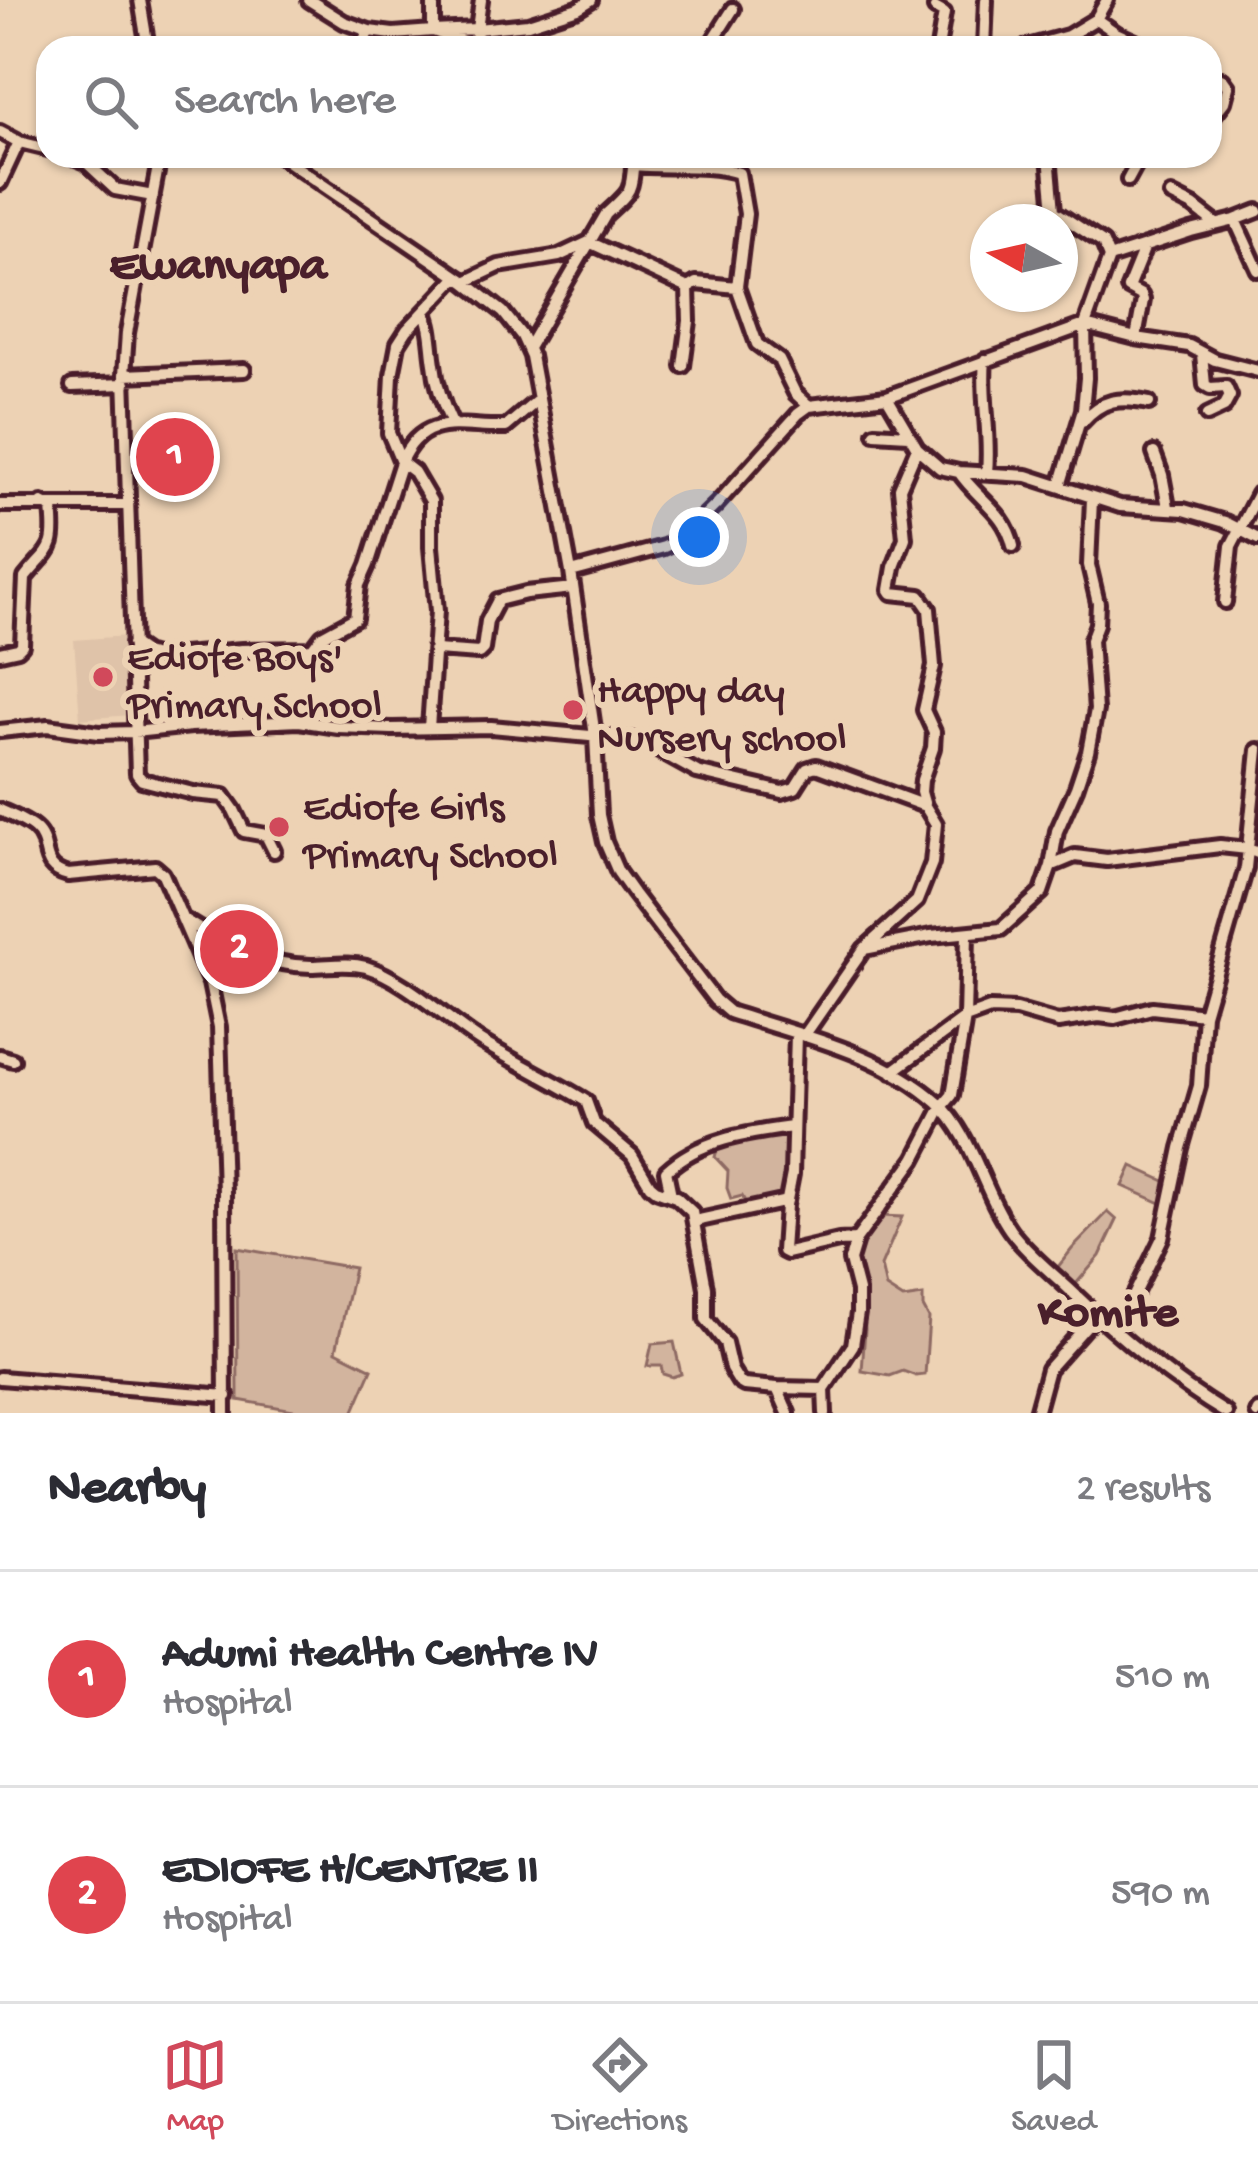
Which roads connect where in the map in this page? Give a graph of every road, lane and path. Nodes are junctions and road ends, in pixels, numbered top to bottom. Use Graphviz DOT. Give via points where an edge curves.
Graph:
graph roads {
  1 [pos="140,0"];
  2 [pos="309,0"];
  3 [pos="433,0"];
  4 [pos="481,0"];
  5 [pos="591,0"];
  6 [pos="986,0"];
  7 [pos="1107,0"];
  8 [pos="733,8"];
  9 [pos="935,8"];
  10 [pos="1096,19"];
  11 [pos="478,29"];
  12 [pos="433,31"];
  13 [pos="369,32"];
  14 [pos="148,36"];
  15 [pos="367,36"];
  16 [pos="449,36"];
  17 [pos="479,36"];
  18 [pos="715,36"];
  19 [pos="940,36"];
  20 [pos="984,36"];
  21 [pos="1068,36"];
  22 [pos="1123,36"];
  23 [pos="0,132"];
  24 [pos="19,142"];
  25 [pos="36,146"];
  26 [pos="92,168"];
  27 [pos="158,168"];
  28 [pos="298,168"];
  29 [pos="633,168"];
  30 [pos="716,168"];
  31 [pos="1050,168"];
  32 [pos="1134,168"];
  33 [pos="1128,180"];
  34 [pos="0,183"];
  35 [pos="1171,195"];
  36 [pos="153,196"];
  37 [pos="1053,204"];
  38 [pos="1258,211"];
  39 [pos="1235,220"];
  40 [pos="1216,224"];
  41 [pos="1078,227"];
  42 [pos="589,242"];
  43 [pos="1251,243"];
  44 [pos="1145,246"];
  45 [pos="1109,258"];
  46 [pos="1258,270"];
  47 [pos="461,279"];
  48 [pos="737,287"];
  49 [pos="688,288"];
  50 [pos="425,313"];
  51 [pos="1085,325"];
  52 [pos="1136,338"];
  53 [pos="528,348"];
  54 [pos="1202,354"];
  55 [pos="985,360"];
  56 [pos="683,366"];
  57 [pos="244,370"];
  58 [pos="1258,371"];
  59 [pos="125,380"];
  60 [pos="72,386"];
  61 [pos="887,397"];
  62 [pos="538,400"];
  63 [pos="1149,403"];
  64 [pos="809,406"];
  65 [pos="1207,415"];
  66 [pos="452,424"];
  67 [pos="1079,424"];
  68 [pos="875,434"];
  69 [pos="908,436"];
  70 [pos="916,448"];
  71 [pos="1154,453"];
  72 [pos="401,462"];
  73 [pos="959,472"];
  74 [pos="987,472"];
  75 [pos="1060,486"];
  76 [pos="1258,494"];
  77 [pos="1092,500"];
  78 [pos="42,503"];
  79 [pos="0,505"];
  80 [pos="126,505"];
  81 [pos="1168,507"];
  82 [pos="1239,529"];
  83 [pos="1258,539"];
  84 [pos="1012,546"];
  85 [pos="571,572"];
  86 [pos="573,588"];
  87 [pos="1225,602"];
  88 [pos="132,644"];
  89 [pos="436,650"];
  90 [pos="0,652"];
  91 [pos="429,728"];
  92 [pos="0,731"];
  93 [pos="134,732"];
  94 [pos="595,736"];
  95 [pos="1258,750"];
  96 [pos="925,806"];
  97 [pos="0,810"];
  98 [pos="274,851"];
  99 [pos="1253,851"];
  100 [pos="1051,866"];
  101 [pos="183,919"];
  102 [pos="967,934"];
  103 [pos="864,950"];
  104 [pos="1204,1014"];
  105 [pos="965,1018"];
  106 [pos="800,1035"];
  107 [pos="892,1072"];
  108 [pos="942,1107"];
  109 [pos="793,1127"];
  110 [pos="671,1195"];
  111 [pos="787,1201"];
  112 [pos="694,1221"];
  113 [pos="856,1240"];
  114 [pos="1096,1315"];
  115 [pos="1111,1327"];
  116 [pos="0,1378"];
  117 [pos="777,1388"];
  118 [pos="824,1389"];
  119 [pos="227,1396"];
  120 [pos="225,1413"];
  121 [pos="788,1413"];
  122 [pos="825,1413"];
  123 [pos="1036,1413"];
  124 [pos="1226,1413"];
  1 -- 14 [label="street"];
  2 -- 13 [label="street"];
  3 -- 12 [label="street"];
  4 -- 11 [label="street"];
  5 -- 11 [label="street" via="528,24"];
  6 -- 20 [label="street"];
  7 -- 10 [label="street"];
  8 -- 18 [label="street"];
  9 -- 19 [label="street" via="944,12"];
  10 -- 21 [label="street"];
  10 -- 22 [label="street"];
  11 -- 12 [label="street"];
  11 -- 17 [label="street"];
  12 -- 13 [label="street"];
  12 -- 16 [label="street"];
  13 -- 15 [label="street"];
  23 -- 24 [label="street"];
  24 -- 25 [label="street"];
  24 -- 34 [label="street"];
  26 -- 36 [label="street" via="115,189"];
  27 -- 36 [label="street"];
  28 -- 47 [label="street"];
  29 -- 42 [label="street" via="626,199"];
  30 -- 48 [label="street" via="739,173 746,214"];
  31 -- 37 [label="street"];
  32 -- 33 [label="street"];
  35 -- 40 [label="street"];
  36 -- 59 [label="street"];
  38 -- 39 [label="street"];
  39 -- 40 [label="street"];
  39 -- 43 [label="street"];
  40 -- 44 [label="street"];
  41 -- 45 [label="street" via="1103,243"];
  42 -- 47 [label="street"];
  42 -- 49 [label="street"];
  42 -- 53 [label="street"];
  43 -- 46 [label="street"];
  44 -- 45 [label="street"];
  44 -- 52 [label="street" via="1128,288 1143,300"];
  45 -- 51 [label="street"];
  47 -- 50 [label="street"];
  47 -- 53 [label="street" via="503,312"];
  48 -- 49 [label="street"];
  48 -- 64 [label="street" via="758,344 779,360"];
  49 -- 56 [label="street"];
  50 -- 66 [label="street"];
  50 -- 72 [label="street" via="398,344 392,375 389,433"];
  51 -- 52 [label="street"];
  51 -- 55 [label="street"];
  51 -- 67 [label="street"];
  52 -- 54 [label="street"];
  53 -- 62 [label="street"];
  54 -- 58 [label="street"];
  54 -- 65 [label="street" via="1205,385 1226,387 1229,396"];
  55 -- 61 [label="street"];
  55 -- 74 [label="street"];
  57 -- 59 [label="street"];
  59 -- 60 [label="street"];
  59 -- 80 [label="street"];
  61 -- 64 [label="street"];
  61 -- 69 [label="street"];
  62 -- 66 [label="street" via="506,427"];
  62 -- 85 [label="street"];
  63 -- 67 [label="street" via="1108,402"];
  64 -- 85 [label="street" via="682,538"];
  66 -- 72 [label="street" via="416,437"];
  67 -- 75 [label="street"];
  68 -- 69 [label="street"];
  69 -- 70 [label="street"];
  70 -- 73 [label="street"];
  70 -- 96 [label="street" via="900,488 904,538 890,590 920,596 928,609 933,675 924,710 934,738 922,781"];
  71 -- 81 [label="street"];
  72 -- 88 [label="street" via="355,617 312,649 159,657"];
  72 -- 89 [label="street" via="431,502"];
  73 -- 74 [label="street"];
  73 -- 84 [label="street" via="1006,523"];
  74 -- 75 [label="street"];
  75 -- 77 [label="street"];
  76 -- 82 [label="street"];
  77 -- 81 [label="street"];
  77 -- 100 [label="street" via="1096,710"];
  78 -- 79 [label="street"];
  78 -- 80 [label="street"];
  78 -- 90 [label="street" via="52,508 52,544 25,578 22,645"];
  80 -- 88 [label="street"];
  81 -- 82 [label="street"];
  82 -- 83 [label="street"];
  82 -- 87 [label="street"];
  85 -- 86 [label="street"];
  86 -- 89 [label="street" via="498,600 479,653"];
  86 -- 94 [label="street"];
  88 -- 93 [label="street"];
  89 -- 91 [label="street"];
  91 -- 93 [label="street" via="299,722"];
  91 -- 94 [label="street"];
  92 -- 93 [label="street"];
  93 -- 98 [label="street" via="138,778 224,796 244,831 266,835"];
  94 -- 96 [label="street" via="645,743 697,772 782,792 816,766"];
  94 -- 106 [label="street" via="599,814 618,872 715,1000"];
  95 -- 99 [label="street"];
  96 -- 103 [label="street" via="936,837 924,887"];
  97 -- 101 [label="street" via="36,830 57,872 155,867"];
  99 -- 100 [label="street" via="1075,856"];
  99 -- 104 [label="street"];
  100 -- 102 [label="street" via="1042,892 1007,926"];
  101 -- 110 [label="street" via="261,958 355,964 384,975 586,1101 594,1123 632,1155 650,1185"];
  101 -- 119 [label="street" via="219,1027"];
  102 -- 103 [label="street"];
  102 -- 105 [label="street"];
  103 -- 106 [label="street"];
  104 -- 105 [label="street" via="1152,1008 1058,1022 998,1009"];
  104 -- 115 [label="street" via="1199,1086 1162,1238"];
  105 -- 107 [label="street"];
  105 -- 108 [label="street" via="952,1095"];
  106 -- 107 [label="street"];
  106 -- 109 [label="street"];
  107 -- 108 [label="street"];
  108 -- 113 [label="street"];
  108 -- 114 [label="street" via="1010,1229"];
  109 -- 110 [label="street" via="713,1142 684,1158 667,1171"];
  109 -- 111 [label="street"];
  110 -- 112 [label="street"];
  111 -- 112 [label="street"];
  111 -- 113 [label="street" via="785,1253"];
  112 -- 117 [label="street" via="709,1324 725,1343 731,1369 744,1385"];
  113 -- 118 [label="street" via="854,1346"];
  114 -- 115 [label="street"];
  114 -- 123 [label="street" via="1048,1369"];
  115 -- 124 [label="street"];
  116 -- 119 [label="street"];
  117 -- 118 [label="street"];
  117 -- 121 [label="street"];
  118 -- 122 [label="street"];
  119 -- 120 [label="street"];
}
